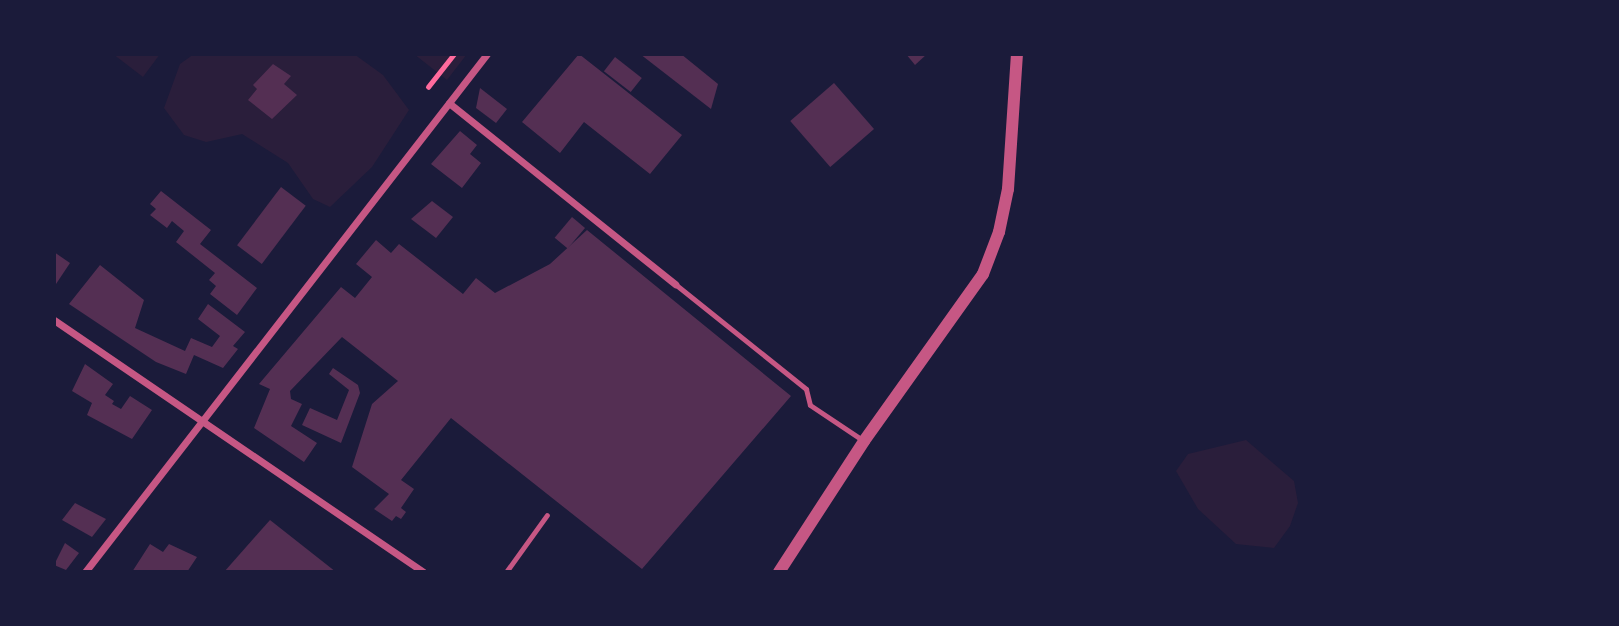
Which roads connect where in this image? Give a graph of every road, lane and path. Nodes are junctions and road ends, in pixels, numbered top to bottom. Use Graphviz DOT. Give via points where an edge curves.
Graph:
graph roads {
  1 [pos="454,54"];
  2 [pos="487,54"];
  3 [pos="1017,54"];
  4 [pos="428,87"];
  5 [pos="449,103"];
  6 [pos="675,284"];
  7 [pos="54,320"];
  8 [pos="202,422"];
  9 [pos="864,441"];
  10 [pos="547,515"];
  11 [pos="85,572"];
  12 [pos="423,572"];
  13 [pos="506,572"];
  14 [pos="779,572"];
  1 -- 4 [label="path"];
  2 -- 5 [label="street"];
  3 -- 9 [label="street" via="1008,190 983,274"];
  5 -- 6 [label="street"];
  5 -- 8 [label="street"];
  6 -- 9 [label="lane" via="806,389 810,405"];
  7 -- 8 [label="street"];
  8 -- 11 [label="street"];
  8 -- 12 [label="street"];
  9 -- 14 [label="street"];
  10 -- 13 [label="lane"];
}
